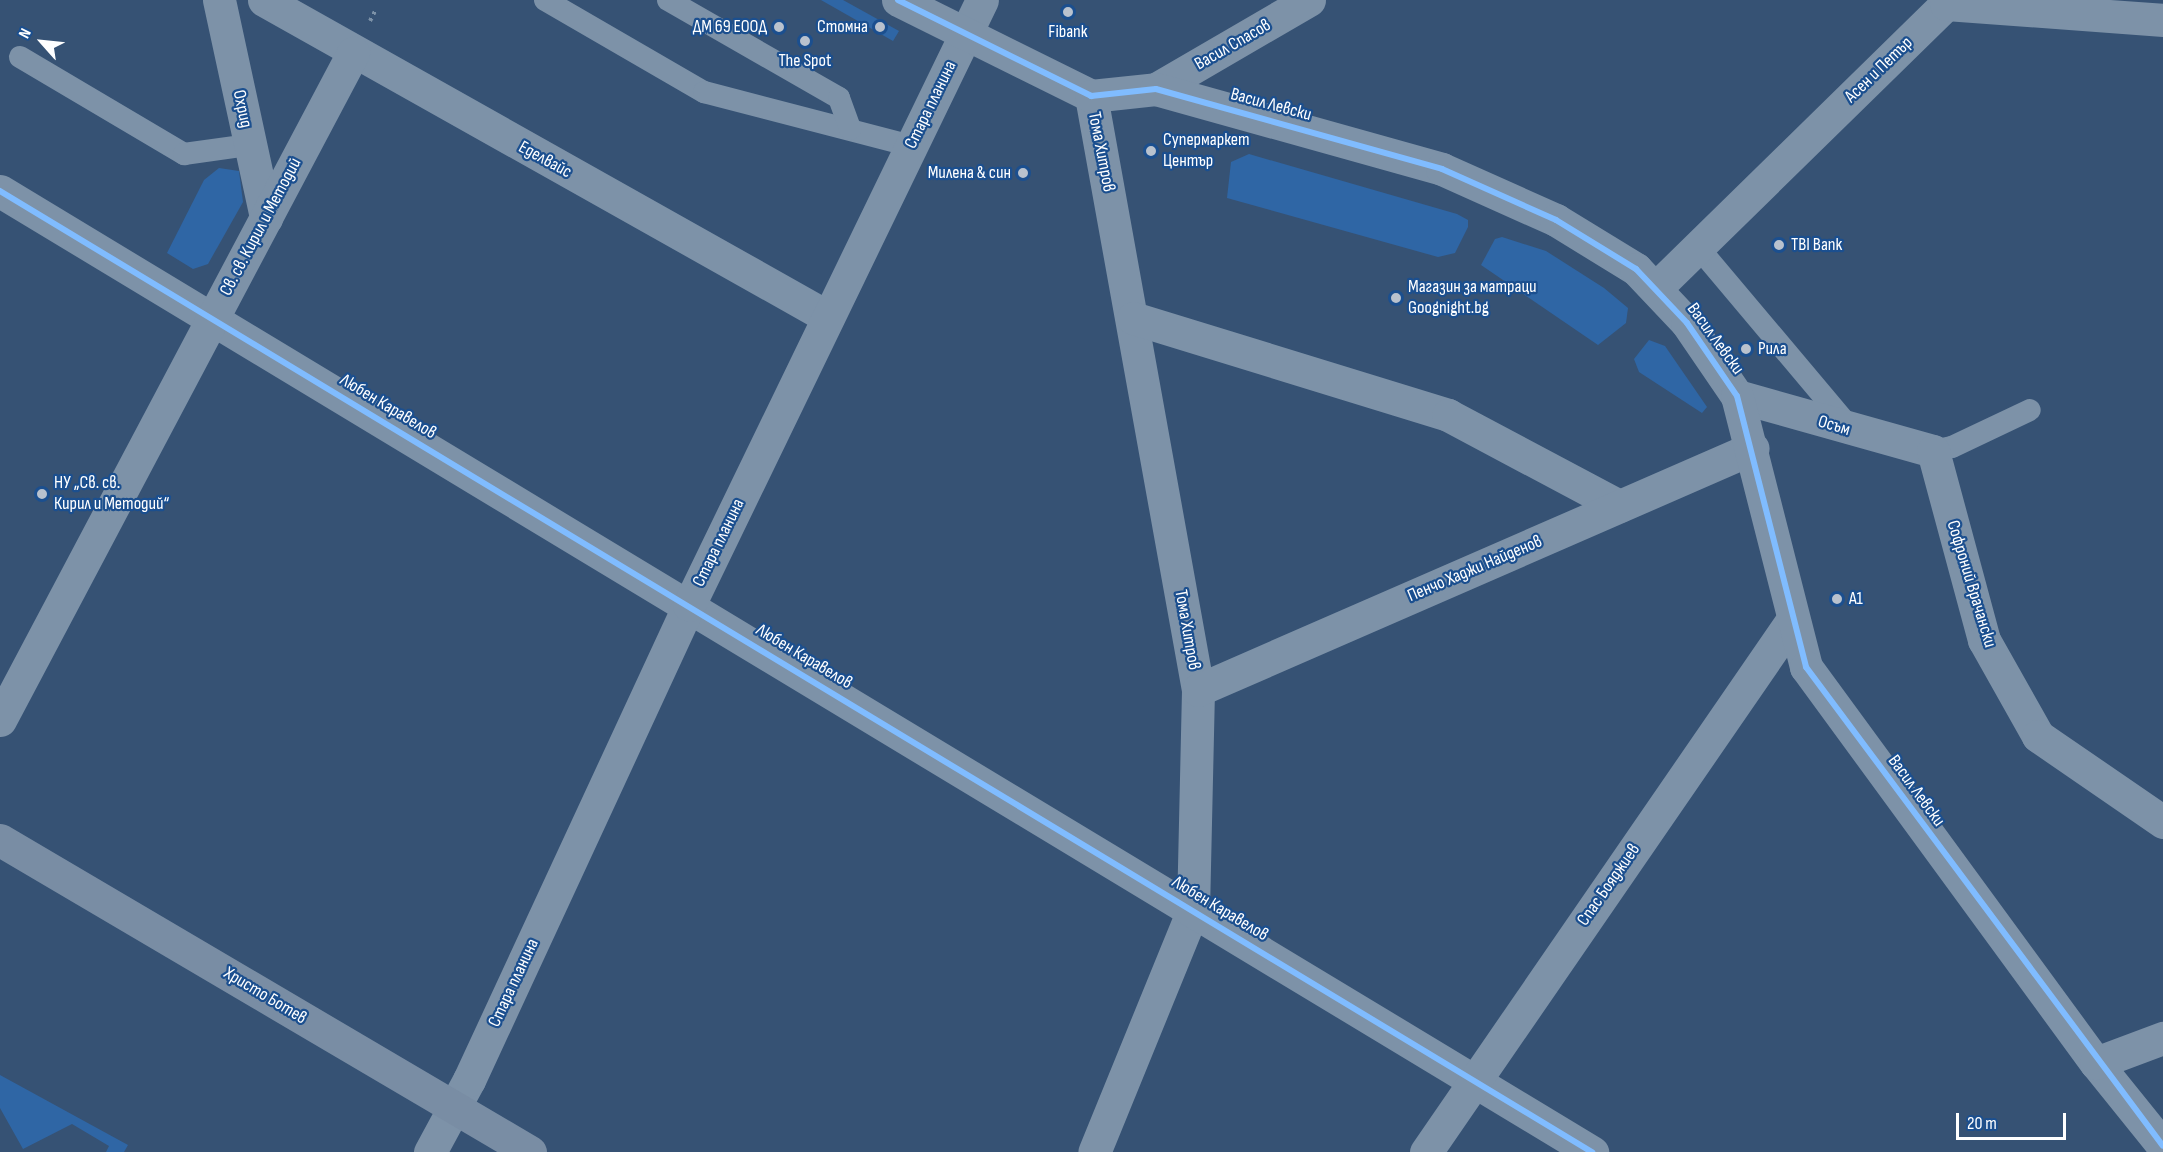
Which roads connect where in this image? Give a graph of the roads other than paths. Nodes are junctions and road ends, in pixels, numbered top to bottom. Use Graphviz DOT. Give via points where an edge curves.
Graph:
graph roads {
  1 [pos="219,0"];
  2 [pos="264,0"];
  3 [pos="545,0"];
  4 [pos="668,0"];
  5 [pos="898,0"];
  6 [pos="982,0"];
  7 [pos="1309,0"];
  8 [pos="1945,2"];
  9 [pos="2163,20"];
  10 [pos="964,36"];
  11 [pos="353,53"];
  12 [pos="20,57"];
  13 [pos="1156,89"];
  14 [pos="1090,96"];
  15 [pos="850,129"];
  16 [pos="249,145"];
  17 [pos="911,146"];
  18 [pos="0,191"];
  19 [pos="266,218"];
  20 [pos="1697,246"];
  21 [pos="1656,288"];
  22 [pos="828,317"];
  23 [pos="1133,318"];
  24 [pos="212,319"];
  25 [pos="1737,396"];
  26 [pos="2030,410"];
  27 [pos="1853,431"];
  28 [pos="1753,448"];
  29 [pos="1933,451"];
  30 [pos="1619,506"];
  31 [pos="689,605"];
  32 [pos="1793,619"];
  33 [pos="1198,690"];
  34 [pos="0,720"];
  35 [pos="2163,822"];
  36 [pos="0,840"];
  37 [pos="1193,910"];
  38 [pos="2163,1038"];
  39 [pos="2096,1063"];
  40 [pos="1474,1081"];
  41 [pos="455,1108"];
  42 [pos="2163,1146"];
  43 [pos="430,1152"];
  44 [pos="530,1152"];
  45 [pos="1094,1152"];
  46 [pos="1426,1152"];
  47 [pos="1592,1152"];
  1 -- 16 [label="street, Охрид"];
  2 -- 11 [label="street, Еделвайс"];
  3 -- 15 [label="lane" via="704,92"];
  4 -- 15 [label="lane" via="839,98"];
  5 -- 10 [label="street"];
  6 -- 10 [label="street, Стара планина"];
  7 -- 13 [label="street, Васил Спасов"];
  8 -- 9 [label="street, Асен и Петър"];
  8 -- 20 [label="street, Асен и Петър"];
  10 -- 14 [label="street"];
  10 -- 17 [label="street, Стара планина"];
  11 -- 19 [label="street, Св. св. Кирил и Методий"];
  11 -- 22 [label="street, Еделвайс"];
  12 -- 16 [label="lane" via="184,154"];
  13 -- 14 [label="street, Васил Левски"];
  13 -- 21 [label="street, Васил Левски" via="1442,169 1556,220 1609,250"];
  14 -- 23 [label="street, Тома Хитров"];
  15 -- 17 [label="lane"];
  16 -- 19 [label="street, Охрид"];
  17 -- 22 [label="street, Стара планина"];
  18 -- 24 [label="street, Любен Каравелов"];
  19 -- 24 [label="street, Св. св. Кирил и Методий"];
  20 -- 21 [label="street, Асен и Петър"];
  20 -- 27 [label="lane"];
  21 -- 25 [label="street, Васил Левски" via="1711,354"];
  22 -- 31 [label="street, Стара планина"];
  23 -- 30 [label="street" via="1448,415"];
  23 -- 33 [label="street, Тома Хитров"];
  24 -- 31 [label="street, Любен Каравелов"];
  24 -- 34 [label="street, Св. св. Кирил и Методий"];
  25 -- 27 [label="street, Осъм"];
  25 -- 28 [label="street, Васил Левски"];
  26 -- 29 [label="lane" via="1952,447"];
  27 -- 29 [label="street, Осъм"];
  28 -- 30 [label="street, Пенчо Хаджи Найденов"];
  28 -- 32 [label="street, Васил Левски"];
  29 -- 35 [label="street, Софроний Врачански" via="1984,640 2038,736"];
  30 -- 33 [label="street, Пенчо Хаджи Найденов"];
  31 -- 37 [label="street, Любен Каравелов"];
  31 -- 41 [label="street, Стара планина"];
  32 -- 39 [label="street, Васил Левски" via="1806,668"];
  32 -- 40 [label="street, Спас Бояджиев"];
  33 -- 37 [label="street, Тома Хитров"];
  36 -- 41 [label="main road, Христо Ботев"];
  37 -- 40 [label="street, Любен Каравелов"];
  37 -- 45 [label="street, Тома Хитров"];
  38 -- 39 [label="street"];
  39 -- 42 [label="street, Васил Левски"];
  40 -- 46 [label="street, Спас Бояджиев"];
  40 -- 47 [label="street, Любен Каравелов"];
  41 -- 43 [label="street, Стара планина"];
  41 -- 44 [label="main road, Христо Ботев"];
}
